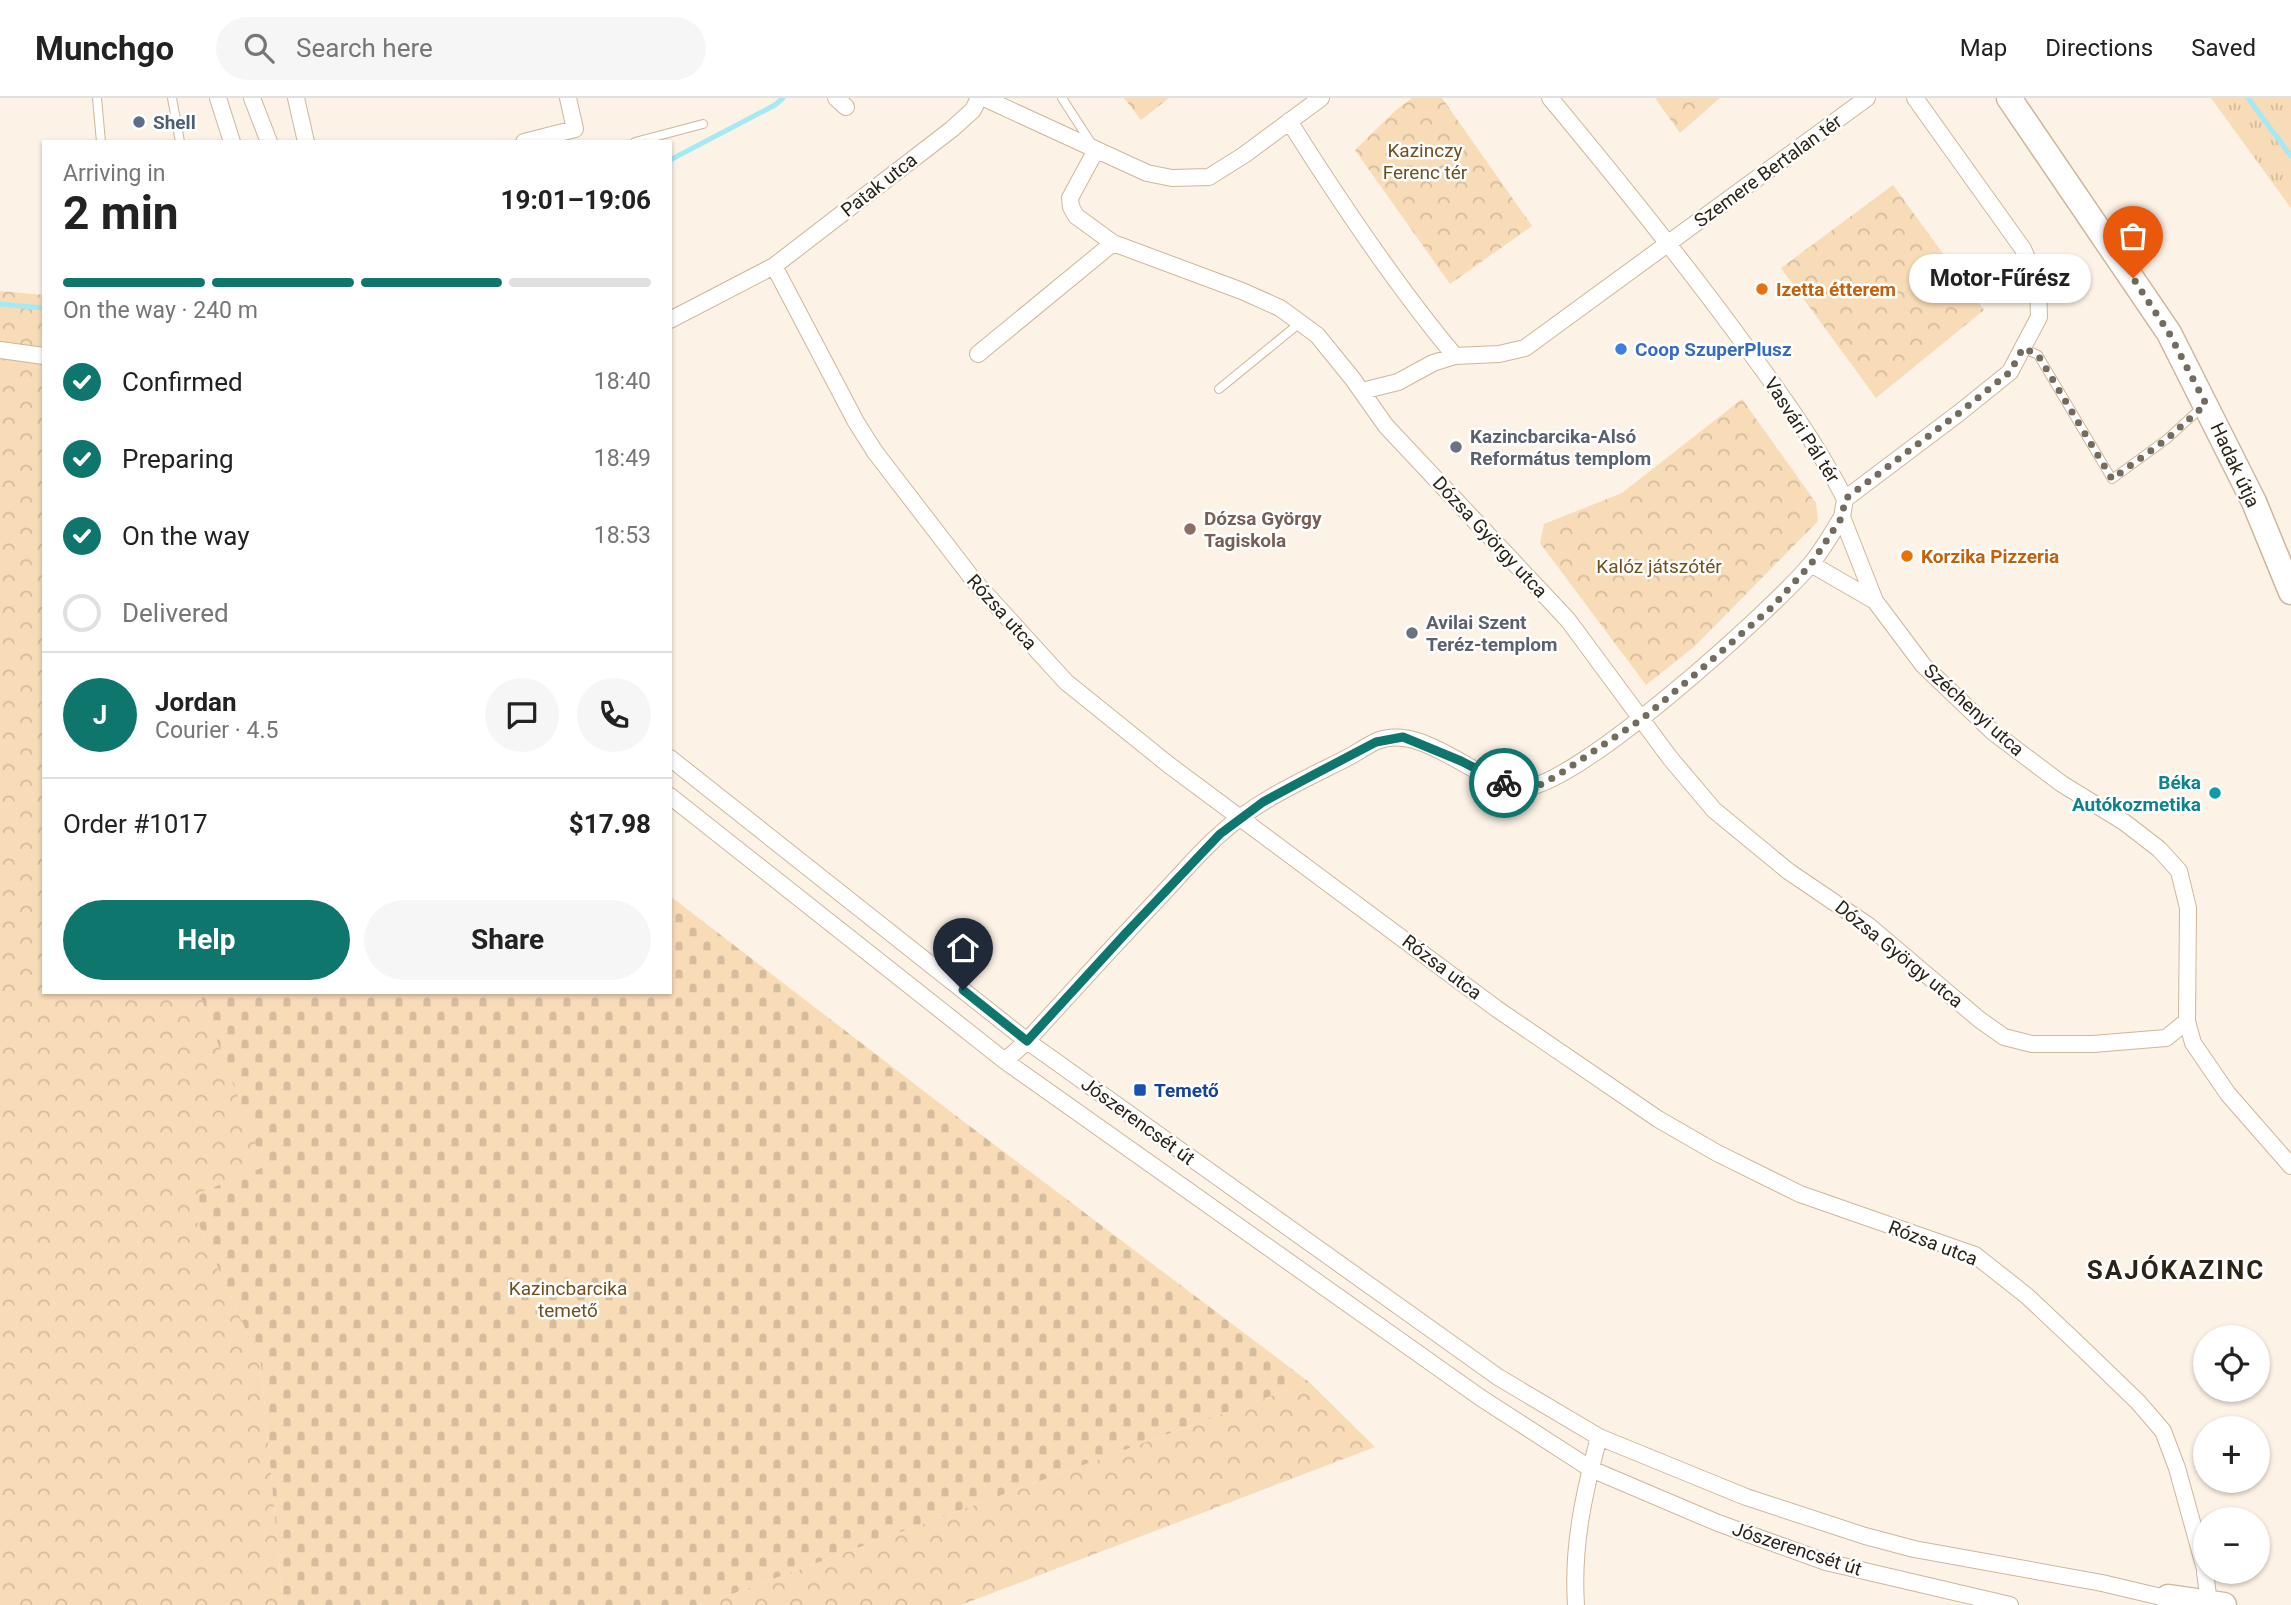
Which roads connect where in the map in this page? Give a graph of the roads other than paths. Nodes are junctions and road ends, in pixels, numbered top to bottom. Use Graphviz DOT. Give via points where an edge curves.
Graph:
graph roads {
  1 [pos="97,98"];
  2 [pos="172,98"];
  3 [pos="218,98"];
  4 [pos="252,98"];
  5 [pos="296,98"];
  6 [pos="568,98"];
  7 [pos="1062,98"];
  8 [pos="1321,98"];
  9 [pos="1550,98"];
  10 [pos="1867,98"];
  11 [pos="1915,98"];
  12 [pos="2009,98"];
  13 [pos="975,101"];
  14 [pos="1289,121"];
  15 [pos="703,124"];
  16 [pos="577,135"];
  17 [pos="101,140"];
  18 [pos="180,140"];
  19 [pos="231,140"];
  20 [pos="268,140"];
  21 [pos="306,140"];
  22 [pos="539,140"];
  23 [pos="643,140"];
  24 [pos="1096,150"];
  25 [pos="1113,243"];
  26 [pos="1670,243"];
  27 [pos="774,266"];
  28 [pos="672,319"];
  29 [pos="1301,322"];
  30 [pos="2023,348"];
  31 [pos="0,350"];
  32 [pos="978,354"];
  33 [pos="42,356"];
  34 [pos="1455,356"];
  35 [pos="1219,389"];
  36 [pos="1362,391"];
  37 [pos="2206,404"];
  38 [pos="1845,499"];
  39 [pos="1842,517"];
  40 [pos="1811,564"];
  41 [pos="2291,592"];
  42 [pos="1875,601"];
  43 [pos="1642,719"];
  44 [pos="672,760"];
  45 [pos="672,798"];
  46 [pos="1242,818"];
  47 [pos="2187,1021"];
  48 [pos="1027,1041"];
  49 [pos="1006,1061"];
  50 [pos="2291,1166"];
  51 [pos="1599,1437"];
  52 [pos="1591,1469"];
  53 [pos="2193,1524"];
  54 [pos="2201,1584"];
  55 [pos="2196,1602"];
  56 [pos="1576,1605"];
  57 [pos="2010,1605"];
  1 -- 17 [label="lane"];
  2 -- 18 [label="lane"];
  3 -- 19 [label="street"];
  4 -- 20 [label="street"];
  5 -- 21 [label="street"];
  6 -- 16 [label="street"];
  7 -- 24 [label="lane"];
  8 -- 14 [label="street"];
  9 -- 26 [label="street"];
  10 -- 26 [label="street, Szemere Bertalan tér"];
  11 -- 30 [label="street, Vasvári Pál tér" via="2023,249 2038,284 2039,317"];
  12 -- 37 [label="main road, Hadak útja" via="2169,333"];
  13 -- 24 [label="street"];
  13 -- 27 [label="street, Patak utca" via="953,129"];
  14 -- 24 [label="street" via="1209,177 1162,177"];
  14 -- 34 [label="street"];
  15 -- 23 [label="lane"];
  16 -- 22 [label="street"];
  24 -- 25 [label="street, Dózsa György utca" via="1075,186 1071,207 1076,216"];
  25 -- 29 [label="street, Dózsa György utca" via="1242,291"];
  25 -- 32 [label="street"];
  26 -- 34 [label="street" via="1525,348"];
  26 -- 38 [label="street, Vasvári Pál tér" via="1772,382"];
  27 -- 28 [label="street"];
  27 -- 46 [label="street, Rózsa utca" via="875,453 975,582 1066,682"];
  29 -- 35 [label="lane"];
  29 -- 36 [label="street, Dózsa György utca"];
  30 -- 37 [label="lane" via="2038,355 2112,479"];
  30 -- 38 [label="street, Vasvári Pál tér" via="2010,372"];
  31 -- 33 [label="street"];
  34 -- 36 [label="street" via="1398,382"];
  36 -- 43 [label="street, Dózsa György utca" via="1386,426 1568,620"];
  37 -- 41 [label="main road, Hadak útja"];
  38 -- 39 [label="street"];
  39 -- 40 [label="street"];
  39 -- 42 [label="street, Széchenyi utca"];
  40 -- 42 [label="street"];
  40 -- 43 [label="street" via="1772,607"];
  42 -- 47 [label="street, Széchenyi utca" via="1923,665 1993,732 2062,784 2124,822 2179,870 2188,908"];
  43 -- 46 [label="street" via="1576,765 1540,785 1521,788 1403,737 1389,738 1263,802"];
  43 -- 47 [label="street, Dózsa György utca" via="1714,810 1788,871 1869,926 2004,1037 2032,1044 2166,1038"];
  44 -- 48 [label="street, Jószerencsét út"];
  45 -- 49 [label="street, Jószerencsét út"];
  46 -- 48 [label="street" via="1220,834"];
  46 -- 53 [label="street, Rózsa utca" via="1497,1009 1658,1119 1800,1195 1975,1255 2081,1346 2163,1431"];
  47 -- 50 [label="street, Széchenyi utca" via="2203,1062"];
  48 -- 49 [label="street"];
  48 -- 51 [label="street, Jószerencsét út" via="1498,1377"];
  49 -- 52 [label="street, Jószerencsét út" via="1482,1398"];
  51 -- 52 [label="street"];
  51 -- 55 [label="street, Jószerencsét út" via="1746,1497 1865,1536"];
  52 -- 56 [label="street" via="1574,1559"];
  52 -- 57 [label="street, Jószerencsét út" via="1826,1562"];
  54 -- 55 [label="street, Rózsa utca"];
}
